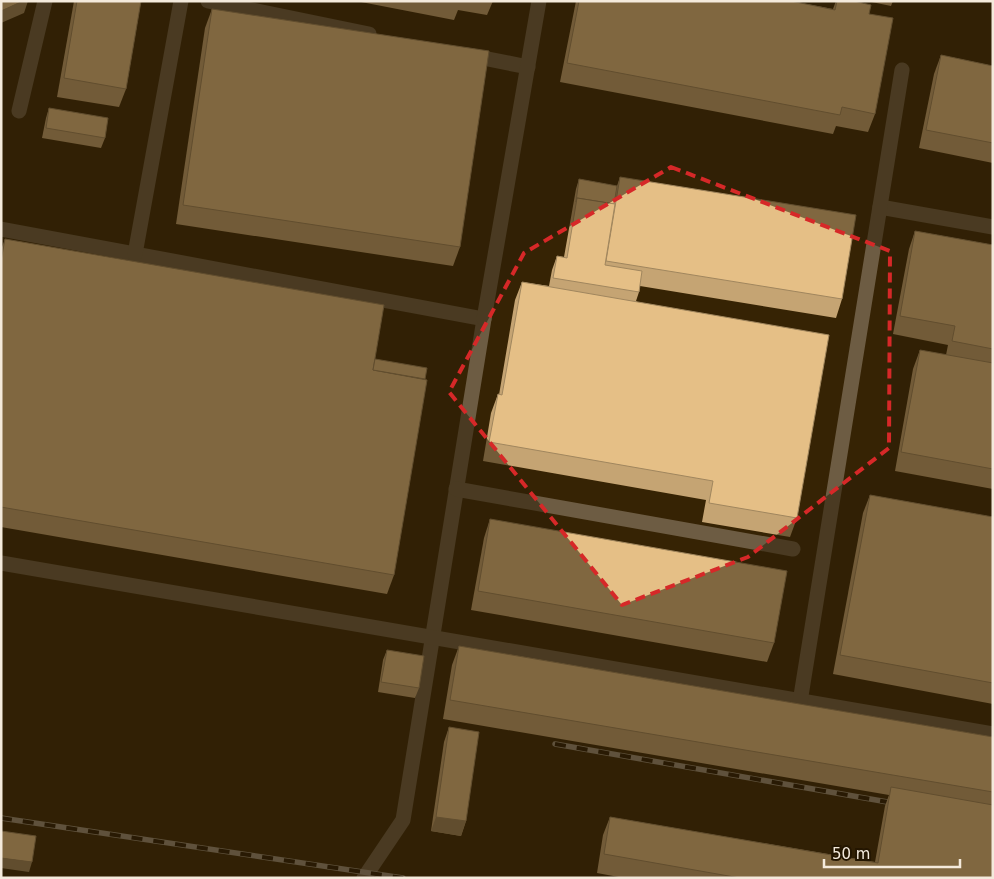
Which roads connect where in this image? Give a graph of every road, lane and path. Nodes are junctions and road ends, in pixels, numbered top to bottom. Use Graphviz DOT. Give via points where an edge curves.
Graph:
graph roads {
  1 [pos="45,1"];
  2 [pos="181,1"];
  3 [pos="208,1"];
  4 [pos="539,1"];
  5 [pos="382,37"];
  6 [pos="450,51"];
  7 [pos="528,67"];
  8 [pos="902,70"];
  9 [pos="19,111"];
  10 [pos="880,207"];
  11 [pos="993,227"];
  12 [pos="1,229"];
  13 [pos="135,254"];
  14 [pos="484,318"];
  15 [pos="456,488"];
  16 [pos="793,549"];
  17 [pos="1,563"];
  18 [pos="431,639"];
  19 [pos="800,702"];
  20 [pos="993,734"];
  21 [pos="364,878"];
  1 -- 9 [label="lane"];
  2 -- 13 [label="lane"];
  3 -- 5 [label="lane"];
  4 -- 7 [label="lane"];
  6 -- 7 [label="lane"];
  7 -- 14 [label="lane"];
  8 -- 10 [label="lane"];
  10 -- 11 [label="lane"];
  10 -- 19 [label="lane"];
  12 -- 13 [label="lane"];
  13 -- 14 [label="lane"];
  14 -- 15 [label="lane"];
  15 -- 16 [label="lane"];
  15 -- 18 [label="lane"];
  17 -- 18 [label="lane"];
  18 -- 19 [label="lane"];
  18 -- 21 [label="lane" via="403,820"];
  19 -- 20 [label="lane"];
}
